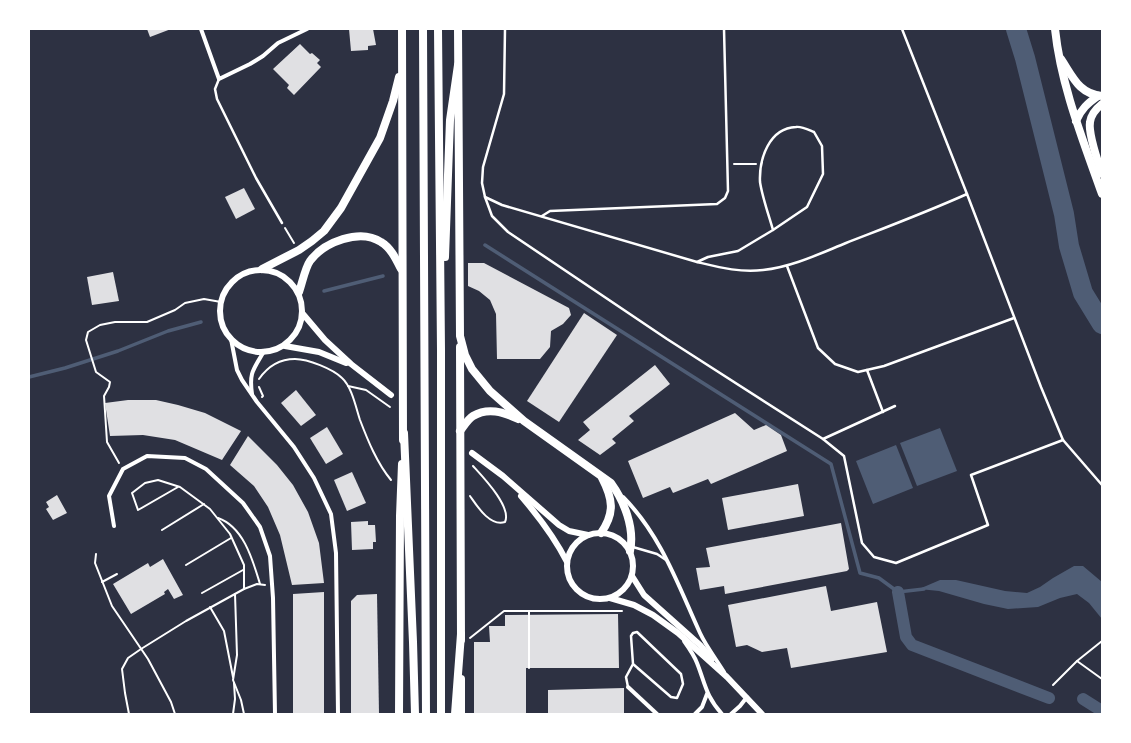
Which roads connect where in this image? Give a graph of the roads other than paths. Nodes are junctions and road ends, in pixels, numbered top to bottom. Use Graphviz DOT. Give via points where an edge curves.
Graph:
graph roads {
  1 [pos="202,29"];
  2 [pos="307,29"];
  3 [pos="402,29"];
  4 [pos="423,29"];
  5 [pos="438,29"];
  6 [pos="458,29"];
  7 [pos="505,29"];
  8 [pos="724,29"];
  9 [pos="902,29"];
  10 [pos="1054,29"];
  11 [pos="1058,54"];
  12 [pos="402,65"];
  13 [pos="458,65"];
  14 [pos="219,79"];
  15 [pos="1100,96"];
  16 [pos="1102,104"];
  17 [pos="1076,121"];
  18 [pos="1102,174"];
  19 [pos="967,194"];
  20 [pos="1102,194"];
  21 [pos="485,197"];
  22 [pos="541,217"];
  23 [pos="282,223"];
  24 [pos="773,230"];
  25 [pos="697,262"];
  26 [pos="787,266"];
  27 [pos="262,269"];
  28 [pos="402,270"];
  29 [pos="299,292"];
  30 [pos="303,314"];
  31 [pos="1014,318"];
  32 [pos="460,336"];
  33 [pos="231,339"];
  34 [pos="285,346"];
  35 [pos="441,350"];
  36 [pos="263,353"];
  37 [pos="351,364"];
  38 [pos="867,370"];
  39 [pos="252,394"];
  40 [pos="391,395"];
  41 [pos="895,406"];
  42 [pos="883,412"];
  43 [pos="524,421"];
  44 [pos="460,431"];
  45 [pos="404,433"];
  46 [pos="823,439"];
  47 [pos="1063,440"];
  48 [pos="472,453"];
  49 [pos="601,475"];
  50 [pos="503,476"];
  51 [pos="1102,485"];
  52 [pos="618,493"];
  53 [pos="114,526"];
  54 [pos="601,533"];
  55 [pos="588,535"];
  56 [pos="629,547"];
  57 [pos="668,561"];
  58 [pos="567,562"];
  59 [pos="632,576"];
  60 [pos="610,598"];
  61 [pos="678,633"];
  62 [pos="461,634"];
  63 [pos="633,664"];
  64 [pos="727,677"];
  65 [pos="628,687"];
  66 [pos="707,694"];
  67 [pos="747,697"];
  68 [pos="274,714"];
  69 [pos="338,714"];
  70 [pos="399,714"];
  71 [pos="415,714"];
  72 [pos="426,714"];
  73 [pos="441,714"];
  74 [pos="455,714"];
  75 [pos="461,714"];
  76 [pos="657,714"];
  77 [pos="695,714"];
  78 [pos="722,714"];
  79 [pos="731,714"];
  80 [pos="762,714"];
  1 -- 14 [label="street"];
  2 -- 14 [label="street" via="278,43 250,64"];
  3 -- 12 [label="main road"];
  4 -- 72 [label="main road"];
  5 -- 35 [label="main road"];
  6 -- 13 [label="main road"];
  7 -- 21 [label="lane" via="504,94 484,167 482,183"];
  8 -- 22 [label="lane" via="728,191 725,198 717,204 550,211"];
  9 -- 19 [label="lane"];
  10 -- 11 [label="main road"];
  11 -- 15 [label="main road" via="1084,92"];
  11 -- 17 [label="main road"];
  12 -- 27 [label="main road" via="380,138 341,208 324,231 312,241"];
  12 -- 28 [label="main road"];
  13 -- 32 [label="main road"];
  13 -- 35 [label="main road" via="450,120"];
  14 -- 23 [label="lane" via="215,89 217,99 256,178"];
  15 -- 17 [label="main road" via="1086,104"];
  16 -- 18 [label="main road" via="1090,121 1090,133"];
  17 -- 20 [label="main road"];
  19 -- 26 [label="lane"];
  19 -- 31 [label="lane"];
  21 -- 22 [label="lane"];
  21 -- 46 [label="lane" via="492,216 508,232 667,339"];
  22 -- 25 [label="lane"];
  24 -- 24 [label="lane" via="807,207 823,174 822,146 814,132 797,126 780,131 767,145 761,164 760,183"];
  24 -- 25 [label="lane" via="738,251"];
  25 -- 26 [label="lane" via="743,271"];
  26 -- 38 [label="lane" via="818,348 835,364 858,372"];
  27 -- 29 [label="street" via="283,276"];
  27 -- 33 [label="street" via="236,278 226,289 220,315 223,328"];
  28 -- 29 [label="main road" via="390,250 381,242 356,236 325,246 309,261"];
  28 -- 45 [label="main road"];
  29 -- 30 [label="street"];
  30 -- 34 [label="street" via="297,332"];
  30 -- 37 [label="street" via="325,340"];
  31 -- 38 [label="lane"];
  31 -- 47 [label="lane"];
  32 -- 43 [label="main road" via="472,370 490,391"];
  32 -- 44 [label="main road"];
  33 -- 36 [label="street" via="251,352"];
  33 -- 39 [label="street" via="238,370"];
  34 -- 36 [label="street"];
  34 -- 37 [label="street" via="318,352"];
  35 -- 73 [label="main road"];
  36 -- 39 [label="street" via="252,372"];
  37 -- 40 [label="street"];
  38 -- 42 [label="lane"];
  39 -- 69 [label="street" via="294,447 314,478 331,514 336,553"];
  41 -- 42 [label="lane"];
  42 -- 46 [label="lane"];
  43 -- 44 [label="main road" via="497,411 485,410 472,417"];
  43 -- 49 [label="main road"];
  44 -- 62 [label="main road"];
  45 -- 70 [label="main road"];
  45 -- 71 [label="main road"];
  46 -- 47 [label="lane" via="844,456 862,543 874,557 896,562 988,525 971,475"];
  47 -- 51 [label="lane"];
  48 -- 50 [label="street"];
  49 -- 52 [label="main road"];
  49 -- 54 [label="main road" via="607,487 611,507 609,519"];
  50 -- 55 [label="street" via="559,525 569,531"];
  50 -- 58 [label="street" via="540,518"];
  52 -- 56 [label="main road" via="630,524"];
  52 -- 57 [label="street" via="643,519"];
  53 -- 68 [label="street" via="109,496 123,469 147,456 185,458 206,469 243,504 260,527 270,556"];
  54 -- 55 [label="street"];
  54 -- 56 [label="street" via="615,536"];
  55 -- 58 [label="street" via="572,548"];
  56 -- 57 [label="lane" via="656,554"];
  56 -- 59 [label="street" via="634,563"];
  57 -- 64 [label="street" via="701,634"];
  58 -- 60 [label="street" via="568,576 582,594 595,599"];
  59 -- 60 [label="street" via="624,590"];
  59 -- 64 [label="street" via="644,595 700,645"];
  60 -- 61 [label="street" via="634,605"];
  61 -- 64 [label="street"];
  61 -- 66 [label="street" via="697,662"];
  62 -- 74 [label="main road"];
  62 -- 75 [label="main road"];
  63 -- 63 [label="lane" via="671,697 677,698 683,684 681,674 637,632 631,636"];
  63 -- 65 [label="lane" via="626,677"];
  64 -- 67 [label="street"];
  65 -- 76 [label="street"];
  66 -- 77 [label="street" via="702,707"];
  66 -- 78 [label="street"];
  67 -- 79 [label="street"];
  67 -- 80 [label="street"];
}
